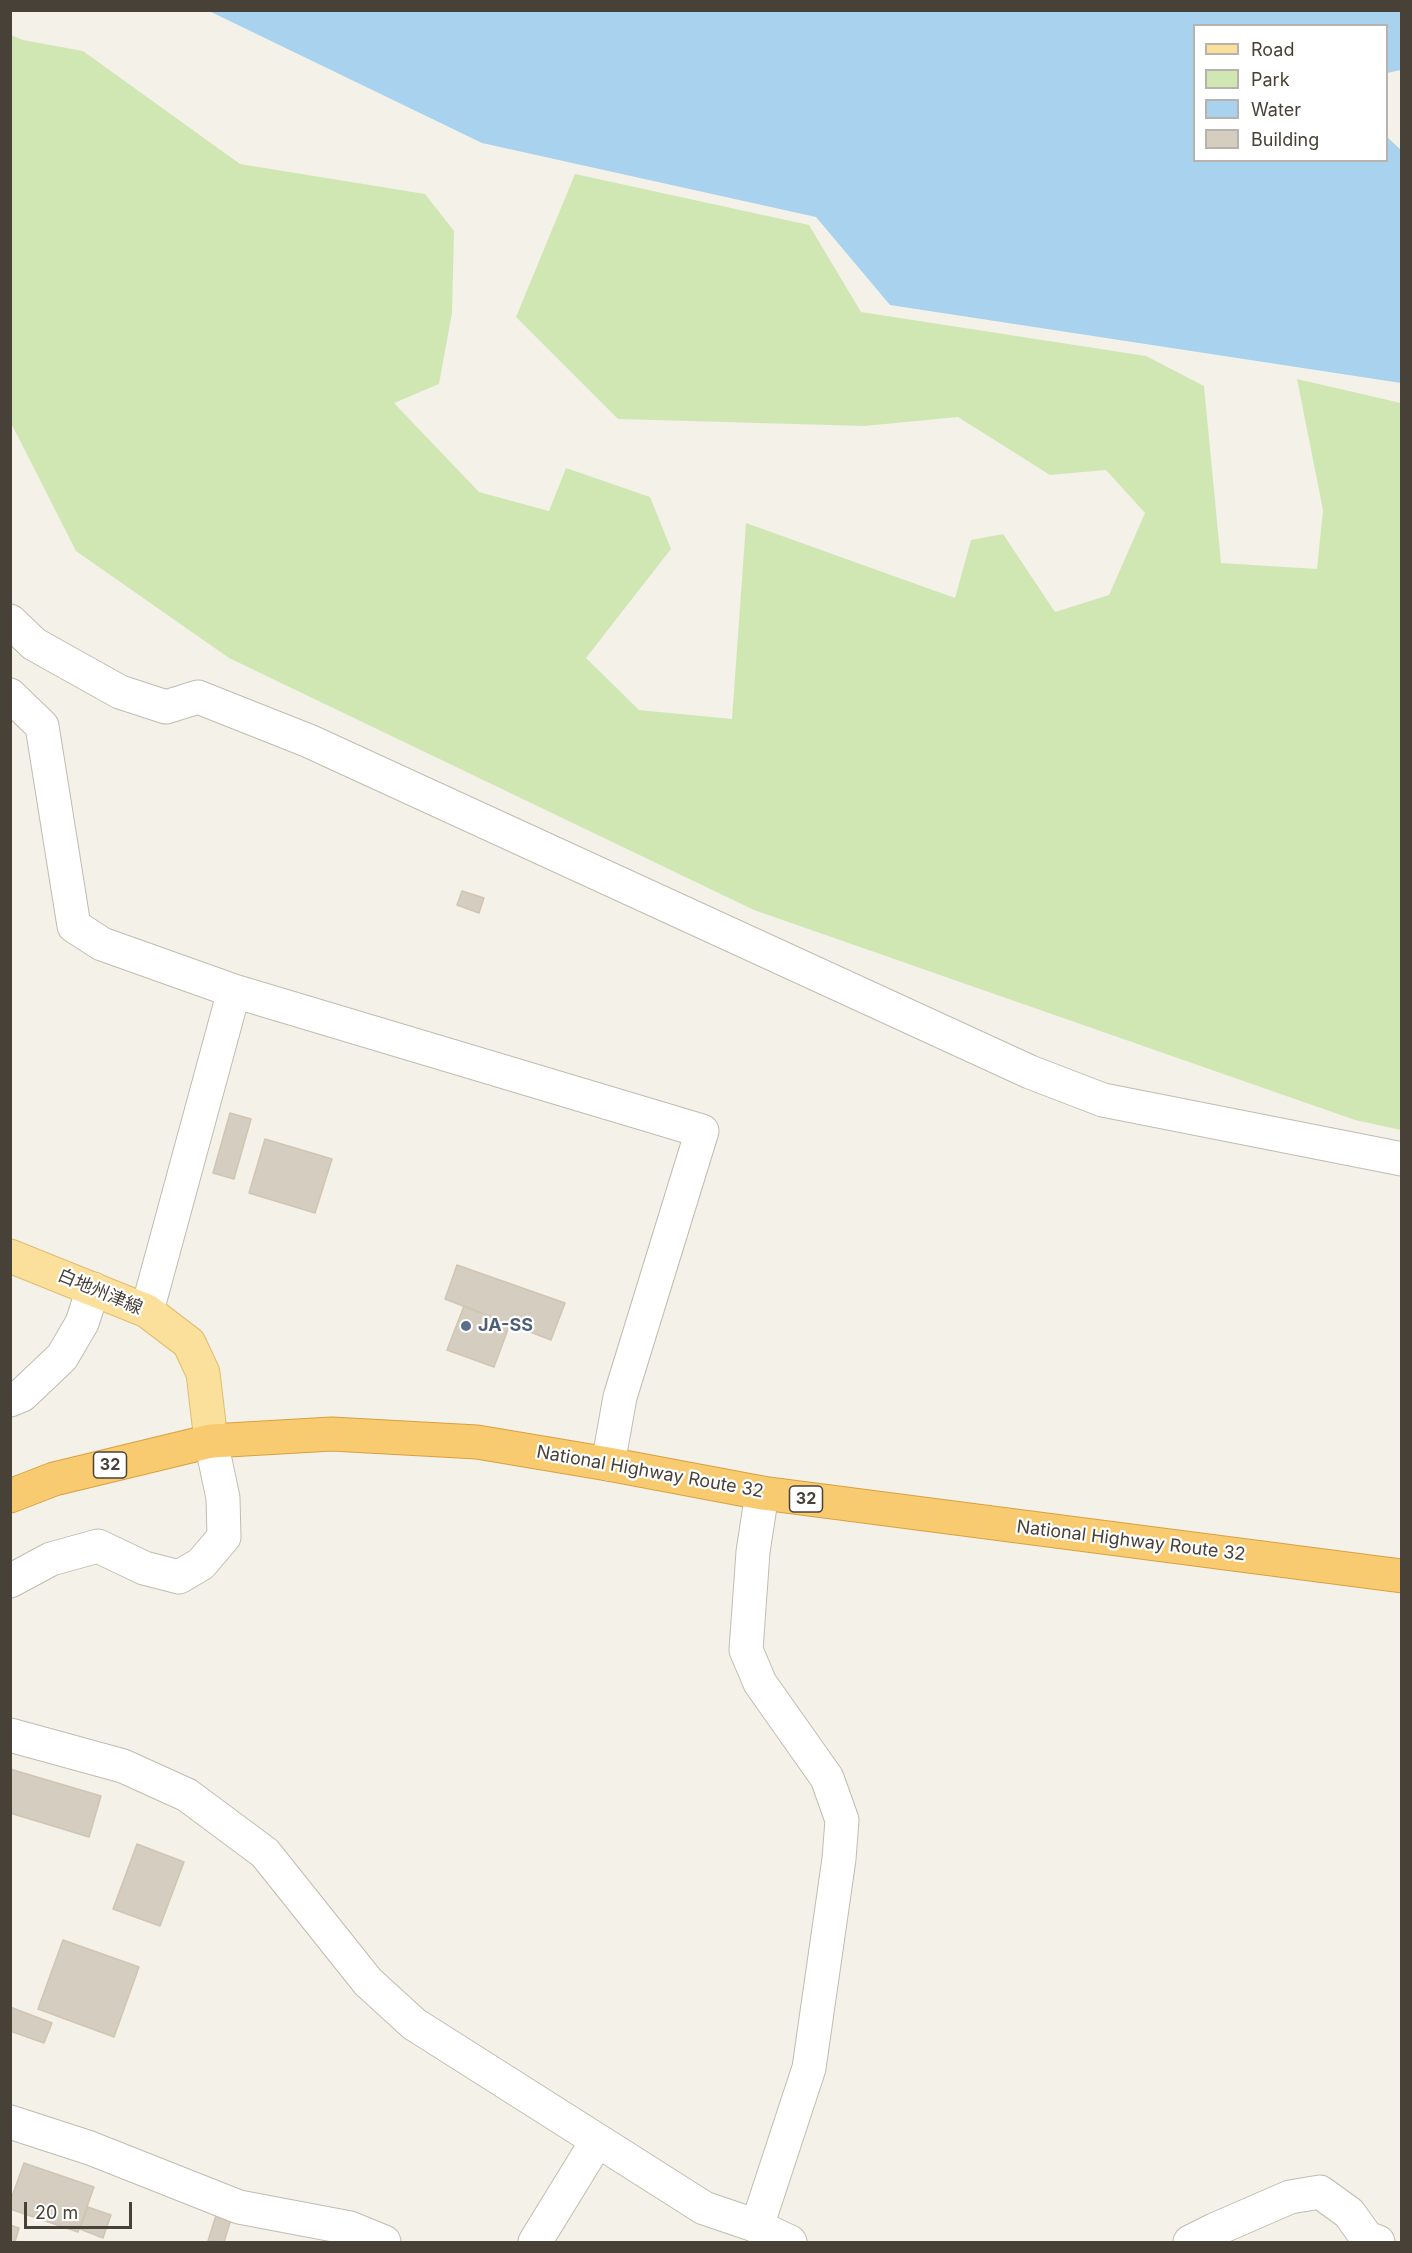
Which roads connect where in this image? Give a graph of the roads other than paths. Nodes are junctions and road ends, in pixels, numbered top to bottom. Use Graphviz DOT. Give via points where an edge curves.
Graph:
graph roads {
  1 [pos="10,621"];
  2 [pos="10,695"];
  3 [pos="234,991"];
  4 [pos="1401,1159"];
  5 [pos="10,1256"];
  6 [pos="93,1289"];
  7 [pos="147,1311"];
  8 [pos="10,1400"];
  9 [pos="211,1441"];
  10 [pos="608,1464"];
  11 [pos="762,1493"];
  12 [pos="10,1496"];
  13 [pos="1401,1576"];
  14 [pos="10,1581"];
  15 [pos="10,1734"];
  16 [pos="10,2122"];
  17 [pos="597,2140"];
  18 [pos="754,2225"];
  19 [pos="384,2242"];
  20 [pos="536,2242"];
  21 [pos="790,2242"];
  22 [pos="1190,2242"];
  23 [pos="1378,2242"];
  1 -- 4 [label="street" via="34,644 120,692 166,707 198,697 309,741 1030,1072 1103,1100"];
  2 -- 3 [label="street" via="42,726 74,926 102,944"];
  3 -- 7 [label="street"];
  3 -- 10 [label="street" via="702,1131 620,1396"];
  5 -- 6 [label="main road, 白地州津線"];
  6 -- 7 [label="main road, 白地州津線"];
  6 -- 8 [label="street" via="82,1323 62,1357 22,1395"];
  7 -- 9 [label="main road, 白地州津線" via="189,1343 203,1373"];
  9 -- 10 [label="highway, National Highway Route 32 / 32" via="332,1434 477,1442"];
  9 -- 12 [label="highway, National Highway Route 32 / 32" via="54,1479"];
  9 -- 14 [label="street" via="223,1498 224,1536 201,1564 179,1577 144,1568 98,1546 51,1559"];
  10 -- 11 [label="highway, National Highway Route 32 / 32"];
  11 -- 13 [label="highway, National Highway Route 32 / 32"];
  11 -- 18 [label="street" via="746,1650 759,1683 827,1778 842,1820 809,2068"];
  15 -- 17 [label="street" via="123,1766 187,1796 265,1853 368,1982 414,2024"];
  16 -- 19 [label="street" via="90,2148 239,2207 350,2228"];
  17 -- 18 [label="street" via="704,2208"];
  17 -- 20 [label="street"];
  18 -- 21 [label="street"];
  22 -- 23 [label="street" via="1290,2196 1320,2192 1349,2212 1367,2238"];
}
